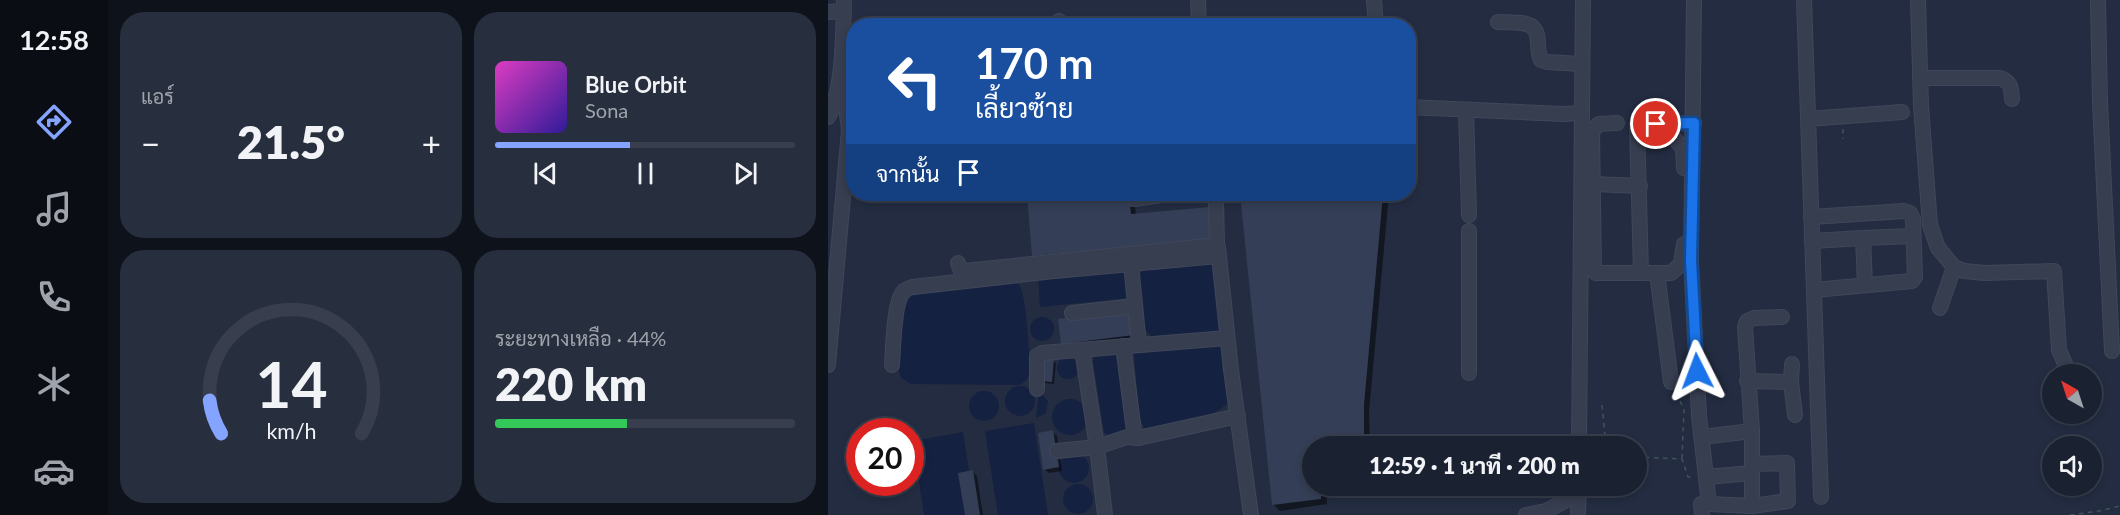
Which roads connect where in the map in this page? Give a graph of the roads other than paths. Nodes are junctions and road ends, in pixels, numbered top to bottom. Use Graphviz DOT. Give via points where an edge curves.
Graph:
graph roads {
  1 [pos="1198,0"];
  2 [pos="1374,0"];
  3 [pos="1582,0"];
  4 [pos="1695,0"];
  5 [pos="1804,0"];
  6 [pos="1918,0"];
  7 [pos="2098,0"];
  8 [pos="844,6"];
  9 [pos="828,12"];
  10 [pos="1199,18"];
  11 [pos="1375,18"];
  12 [pos="1497,22"];
  13 [pos="1581,64"];
  14 [pos="834,69"];
  15 [pos="1920,78"];
  16 [pos="836,96"];
  17 [pos="2012,99"];
  18 [pos="846,106"];
  19 [pos="1416,107"];
  20 [pos="1466,110"];
  21 [pos="1902,112"];
  22 [pos="1580,113"];
  23 [pos="828,117"];
  24 [pos="1808,119"];
  25 [pos="1694,123"];
  26 [pos="1637,124"];
  27 [pos="846,164"];
  28 [pos="1593,184"];
  29 [pos="1640,186"];
  30 [pos="1216,201"];
  31 [pos="1470,215"];
  32 [pos="1811,217"];
  33 [pos="1469,231"];
  34 [pos="1913,236"];
  35 [pos="1863,238"];
  36 [pos="1812,241"];
  37 [pos="1218,251"];
  38 [pos="958,263"];
  39 [pos="1131,264"];
  40 [pos="1954,267"];
  41 [pos="1641,273"];
  42 [pos="1657,273"];
  43 [pos="1866,285"];
  44 [pos="1814,290"];
  45 [pos="1135,306"];
  46 [pos="1940,308"];
  47 [pos="1072,313"];
  48 [pos="1782,316"];
  49 [pos="1227,338"];
  50 [pos="1138,345"];
  51 [pos="1124,346"];
  52 [pos="1082,350"];
  53 [pos="2112,351"];
  54 [pos="1792,364"];
  55 [pos="2065,364"];
  56 [pos="828,365"];
  57 [pos="892,366"];
  58 [pos="1469,373"];
  59 [pos="1747,381"];
  60 [pos="1671,382"];
  61 [pos="1791,382"];
  62 [pos="1036,389"];
  63 [pos="1238,416"];
  64 [pos="1795,416"];
  65 [pos="1752,432"];
  66 [pos="1579,436"];
  67 [pos="1702,437"];
  68 [pos="1138,438"];
  69 [pos="1097,447"];
  70 [pos="1057,451"];
  71 [pos="1752,469"];
  72 [pos="1706,477"];
  73 [pos="1569,496"];
  74 [pos="1579,496"];
  75 [pos="1821,497"];
  76 [pos="1752,506"];
  77 [pos="1705,510"];
  78 [pos="1105,515"];
  79 [pos="1251,515"];
  80 [pos="1526,515"];
  81 [pos="1578,515"];
  1 -- 10 [label="street"];
  2 -- 11 [label="street"];
  3 -- 13 [label="street"];
  4 -- 25 [label="street"];
  5 -- 24 [label="street"];
  6 -- 15 [label="street"];
  7 -- 53 [label="street"];
  8 -- 9 [label="street"];
  8 -- 14 [label="street"];
  12 -- 13 [label="street" via="1534,27 1541,60"];
  13 -- 22 [label="street"];
  14 -- 16 [label="street"];
  15 -- 17 [label="street" via="2000,78 2011,86"];
  15 -- 40 [label="street" via="1930,225 1938,248"];
  16 -- 18 [label="street"];
  16 -- 23 [label="street"];
  19 -- 20 [label="street"];
  20 -- 22 [label="street"];
  20 -- 31 [label="street"];
  21 -- 24 [label="street"];
  22 -- 66 [label="street"];
  24 -- 32 [label="street"];
  25 -- 26 [label="street"];
  25 -- 67 [label="street" via="1691,260"];
  26 -- 28 [label="street" via="1599,124 1592,131"];
  26 -- 29 [label="street"];
  26 -- 42 [label="street" via="1666,131 1684,153 1683,257 1675,271"];
  27 -- 56 [label="street"];
  28 -- 29 [label="street"];
  28 -- 41 [label="street" via="1594,270"];
  29 -- 41 [label="street"];
  30 -- 37 [label="street"];
  32 -- 34 [label="street" via="1904,211 1910,213"];
  32 -- 36 [label="street"];
  33 -- 58 [label="street"];
  34 -- 35 [label="street"];
  34 -- 43 [label="street" via="1912,281"];
  35 -- 36 [label="street"];
  35 -- 43 [label="street"];
  36 -- 44 [label="street"];
  37 -- 38 [label="street" via="964,271"];
  37 -- 39 [label="street"];
  37 -- 49 [label="street"];
  39 -- 45 [label="street"];
  39 -- 57 [label="street" via="904,290 896,314"];
  40 -- 46 [label="street"];
  40 -- 55 [label="street" via="1985,273 2054,271 2059,350"];
  41 -- 42 [label="street"];
  42 -- 60 [label="street"];
  43 -- 44 [label="street"];
  44 -- 75 [label="street"];
  45 -- 47 [label="street"];
  45 -- 50 [label="street"];
  48 -- 59 [label="street" via="1747,321"];
  49 -- 50 [label="street"];
  49 -- 63 [label="street"];
  50 -- 51 [label="street"];
  51 -- 52 [label="street"];
  51 -- 68 [label="street"];
  52 -- 62 [label="street" via="1037,356"];
  52 -- 69 [label="street"];
  54 -- 61 [label="street"];
  59 -- 61 [label="street"];
  59 -- 65 [label="street"];
  61 -- 64 [label="street"];
  63 -- 68 [label="street"];
  63 -- 79 [label="street"];
  65 -- 67 [label="street"];
  65 -- 71 [label="street"];
  67 -- 72 [label="street"];
  68 -- 69 [label="street" via="1127,437"];
  69 -- 70 [label="street"];
  69 -- 78 [label="street"];
  71 -- 72 [label="street"];
  71 -- 76 [label="street"];
  71 -- 76 [label="street" via="1787,463 1788,501"];
  72 -- 77 [label="street"];
  73 -- 80 [label="street" via="1552,508"];
  74 -- 81 [label="street"];
  76 -- 77 [label="street"];
}
